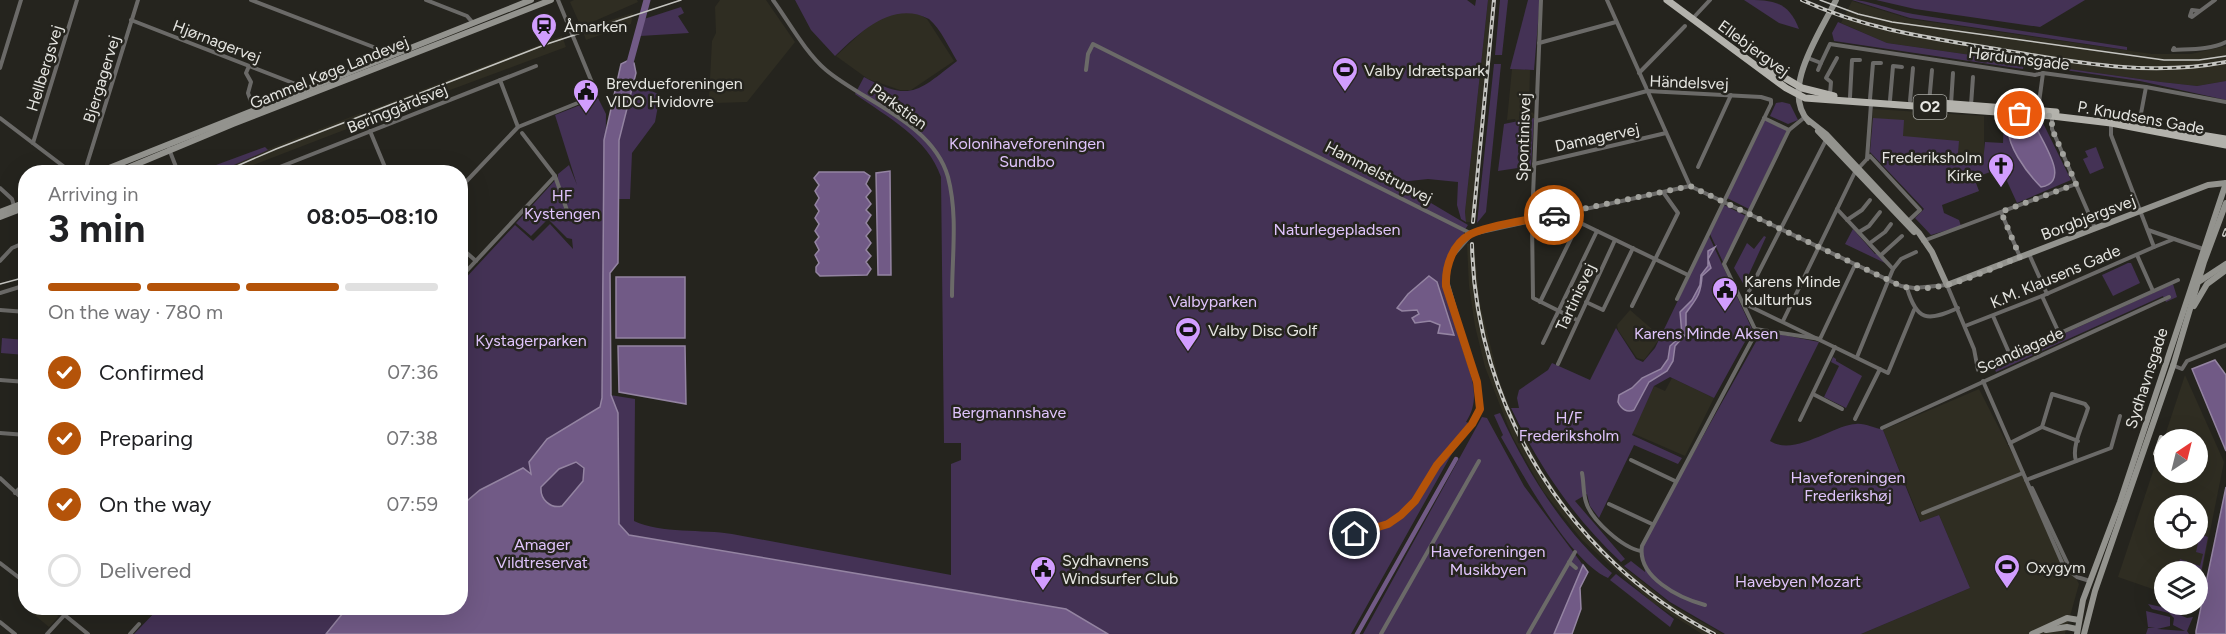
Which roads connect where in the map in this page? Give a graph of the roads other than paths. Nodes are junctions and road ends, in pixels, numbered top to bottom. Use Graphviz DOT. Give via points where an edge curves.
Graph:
graph roads {
  1 [pos="21,0"];
  2 [pos="77,0"];
  3 [pos="138,0"];
  4 [pos="251,0"];
  5 [pos="426,0"];
  6 [pos="531,0"];
  7 [pos="551,0"];
  8 [pos="558,0"];
  9 [pos="773,0"];
  10 [pos="1541,0"];
  11 [pos="1607,0"];
  12 [pos="1667,0"];
  13 [pos="1674,0"];
  14 [pos="1710,0"];
  15 [pos="1836,0"];
  16 [pos="2215,0"];
  17 [pos="2200,11"];
  18 [pos="1695,16"];
  19 [pos="131,20"];
  20 [pos="1616,22"];
  21 [pos="474,24"];
  22 [pos="1685,26"];
  23 [pos="2226,42"];
  24 [pos="1539,43"];
  25 [pos="376,48"];
  26 [pos="2174,48"];
  27 [pos="390,57"];
  28 [pos="1808,58"];
  29 [pos="1837,58"];
  30 [pos="381,60"];
  31 [pos="1860,60"];
  32 [pos="1821,63"];
  33 [pos="1881,63"];
  34 [pos="249,66"];
  35 [pos="536,66"];
  36 [pos="1902,67"];
  37 [pos="0,68"];
  38 [pos="1913,68"];
  39 [pos="1086,70"];
  40 [pos="1818,70"];
  41 [pos="1932,70"];
  42 [pos="1639,73"];
  43 [pos="1953,73"];
  44 [pos="2043,73"];
  45 [pos="1973,76"];
  46 [pos="500,80"];
  47 [pos="293,83"];
  48 [pos="2146,87"];
  49 [pos="1797,90"];
  50 [pos="304,91"];
  51 [pos="1647,91"];
  52 [pos="294,95"];
  53 [pos="1731,95"];
  54 [pos="1830,96"];
  55 [pos="1850,97"];
  56 [pos="1890,100"];
  57 [pos="1870,101"];
  58 [pos="1910,101"];
  59 [pos="2226,102"];
  60 [pos="1929,103"];
  61 [pos="1951,104"];
  62 [pos="1971,105"];
  63 [pos="2038,110"];
  64 [pos="254,111"];
  65 [pos="2052,116"];
  66 [pos="0,118"];
  67 [pos="1764,118"];
  68 [pos="1806,118"];
  69 [pos="1536,121"];
  70 [pos="2111,123"];
  71 [pos="2139,124"];
  72 [pos="518,127"];
  73 [pos="1789,130"];
  74 [pos="370,131"];
  75 [pos="522,133"];
  76 [pos="1666,133"];
  77 [pos="2226,139"];
  78 [pos="1826,141"];
  79 [pos="33,143"];
  80 [pos="2226,147"];
  81 [pos="168,149"];
  82 [pos="1867,159"];
  83 [pos="87,164"];
  84 [pos="1534,164"];
  85 [pos="62,165"];
  86 [pos="120,165"];
  87 [pos="133,165"];
  88 [pos="175,165"];
  89 [pos="285,165"];
  90 [pos="384,165"];
  91 [pos="1698,167"];
  92 [pos="1857,170"];
  93 [pos="555,176"];
  94 [pos="468,180"];
  95 [pos="2076,184"];
  96 [pos="2225,185"];
  97 [pos="1690,186"];
  98 [pos="0,188"];
  99 [pos="1663,192"];
  100 [pos="1870,200"];
  101 [pos="1723,201"];
  102 [pos="2226,203"];
  103 [pos="18,204"];
  104 [pos="14,206"];
  105 [pos="1837,209"];
  106 [pos="18,210"];
  107 [pos="0,212"];
  108 [pos="1880,212"];
  109 [pos="2001,212"];
  110 [pos="2140,212"];
  111 [pos="1561,213"];
  112 [pos="1748,214"];
  113 [pos="0,217"];
  114 [pos="570,219"];
  115 [pos="1532,220"];
  116 [pos="1847,220"];
  117 [pos="1579,222"];
  118 [pos="1906,223"];
  119 [pos="1891,224"];
  120 [pos="2095,228"];
  121 [pos="1782,230"];
  122 [pos="2147,230"];
  123 [pos="1597,231"];
  124 [pos="1859,232"];
  125 [pos="1472,234"];
  126 [pos="1902,236"];
  127 [pos="2174,239"];
  128 [pos="1615,240"];
  129 [pos="1923,241"];
  130 [pos="1870,243"];
  131 [pos="18,245"];
  132 [pos="1819,247"];
  133 [pos="2154,247"];
  134 [pos="1633,248"];
  135 [pos="2206,250"];
  136 [pos="1916,252"];
  137 [pos="468,254"];
  138 [pos="2028,254"];
  139 [pos="1881,255"];
  140 [pos="2137,255"];
  141 [pos="2020,257"];
  142 [pos="1655,259"];
  143 [pos="0,261"];
  144 [pos="476,261"];
  145 [pos="2226,264"];
  146 [pos="1854,265"];
  147 [pos="1893,268"];
  148 [pos="468,270"];
  149 [pos="2226,270"];
  150 [pos="1688,275"];
  151 [pos="2178,280"];
  152 [pos="1888,281"];
  153 [pos="2198,283"];
  154 [pos="1947,285"];
  155 [pos="18,287"];
  156 [pos="1907,288"];
  157 [pos="2153,291"];
  158 [pos="0,293"];
  159 [pos="2047,294"];
  160 [pos="952,296"];
  161 [pos="2042,296"];
  162 [pos="2169,297"];
  163 [pos="2187,298"];
  164 [pos="1677,299"];
  165 [pos="1540,302"];
  166 [pos="1586,302"];
  167 [pos="1743,303"];
  168 [pos="1632,306"];
  169 [pos="1958,308"];
  170 [pos="2192,309"];
  171 [pos="0,310"];
  172 [pos="1914,310"];
  173 [pos="18,311"];
  174 [pos="1558,311"];
  175 [pos="1993,316"];
  176 [pos="1578,320"];
  177 [pos="1783,321"];
  178 [pos="1965,326"];
  179 [pos="1755,328"];
  180 [pos="2059,333"];
  181 [pos="1820,339"];
  182 [pos="1543,343"];
  183 [pos="2226,345"];
  184 [pos="1835,347"];
  185 [pos="2010,355"];
  186 [pos="1857,357"];
  187 [pos="2166,362"];
  188 [pos="1558,364"];
  189 [pos="2174,366"];
  190 [pos="1880,369"];
  191 [pos="0,380"];
  192 [pos="18,381"];
  193 [pos="1983,381"];
  194 [pos="1813,394"];
  195 [pos="1842,409"];
  196 [pos="2120,416"];
  197 [pos="1855,419"];
  198 [pos="1800,420"];
  199 [pos="2042,427"];
  200 [pos="1882,428"];
  201 [pos="0,433"];
  202 [pos="18,434"];
  203 [pos="2078,441"];
  204 [pos="2010,443"];
  205 [pos="1479,460"];
  206 [pos="1631,460"];
  207 [pos="2076,461"];
  208 [pos="2023,472"];
  209 [pos="1582,473"];
  210 [pos="0,478"];
  211 [pos="2026,480"];
  212 [pos="1675,481"];
  213 [pos="18,490"];
  214 [pos="15,493"];
  215 [pos="18,495"];
  216 [pos="1609,504"];
  217 [pos="1923,513"];
  218 [pos="1652,524"];
  219 [pos="1338,534"];
  220 [pos="1641,551"];
  221 [pos="1575,552"];
  222 [pos="1569,562"];
  223 [pos="0,563"];
  224 [pos="1576,568"];
  225 [pos="18,577"];
  226 [pos="2094,582"];
  227 [pos="1705,604"];
  228 [pos="64,615"];
  229 [pos="66,615"];
  230 [pos="0,622"];
  231 [pos="2086,623"];
  232 [pos="139,624"];
  233 [pos="2077,626"];
  234 [pos="2043,629"];
  235 [pos="15,634"];
  236 [pos="47,634"];
  237 [pos="88,634"];
  238 [pos="130,634"];
  239 [pos="1381,634"];
  240 [pos="1528,634"];
  241 [pos="2032,634"];
  242 [pos="2084,634"];
  1 -- 37 [label="street"];
  2 -- 79 [label="street, Hellbergsvej"];
  3 -- 19 [label="street, Bjergagervej"];
  4 -- 25 [label="street"];
  5 -- 21 [label="street" via="467,16"];
  6 -- 21 [label="street, Gammel Køge Landevej"];
  7 -- 81 [label="street, Gammel Køge Landevej"];
  8 -- 72 [label="street" via="593,93"];
  9 -- 160 [label="street, Parkstien" via="825,69 913,129 940,160 948,177 954,230"];
  10 -- 24 [label="street, Spontinisvej"];
  11 -- 20 [label="street"];
  12 -- 49 [label="main road, Ellebjergvej / O2"];
  13 -- 18 [label="main road, Ellebjergvej / O2"];
  14 -- 18 [label="street"];
  15 -- 28 [label="street"];
  16 -- 17 [label="street"];
  18 -- 49 [label="main road, Ellebjergvej / O2"];
  19 -- 34 [label="street, Hjørnagervej"];
  19 -- 83 [label="street, Bjergagervej"];
  20 -- 24 [label="street"];
  20 -- 42 [label="street"];
  21 -- 27 [label="street, Gammel Køge Landevej"];
  22 -- 42 [label="street"];
  23 -- 26 [label="street" via="2211,48"];
  24 -- 69 [label="street, Spontinisvej"];
  25 -- 27 [label="street"];
  25 -- 30 [label="street"];
  27 -- 30 [label="street, Gammel Køge Landevej"];
  28 -- 32 [label="street"];
  28 -- 49 [label="street"];
  29 -- 54 [label="street" via="1826,78 1831,82"];
  30 -- 50 [label="street, Gammel Køge Landevej"];
  31 -- 55 [label="street" via="1852,60"];
  32 -- 40 [label="street, Hørdumsgade"];
  32 -- 44 [label="street, Hørdumsgade" via="1830,44 2035,75"];
  33 -- 57 [label="street" via="1873,63"];
  34 -- 47 [label="street, Hjørnagervej"];
  34 -- 64 [label="street, Gammel Køge Landevej" via="248,93"];
  35 -- 46 [label="street, Beringgårdsvej"];
  36 -- 56 [label="street" via="1893,66"];
  38 -- 58 [label="street"];
  39 -- 125 [label="street, Hammelstrupvej" via="1093,44"];
  41 -- 60 [label="street"];
  42 -- 51 [label="street"];
  43 -- 61 [label="street"];
  44 -- 48 [label="street, Hørdumsgade"];
  44 -- 63 [label="street"];
  45 -- 62 [label="street"];
  46 -- 72 [label="street"];
  46 -- 74 [label="street, Beringgårdsvej"];
  47 -- 50 [label="street, Hjørnagervej"];
  47 -- 52 [label="street"];
  48 -- 59 [label="street, Hørdumsgade"];
  48 -- 71 [label="street"];
  49 -- 54 [label="main road, P. Knudsens Gade / O2"];
  49 -- 57 [label="main road, P. Knudsens Gade / O2" via="1816,99"];
  49 -- 68 [label="street" via="1799,109"];
  50 -- 52 [label="street, Gammel Køge Landevej"];
  51 -- 53 [label="street, Händelsvej"];
  51 -- 69 [label="street, Händelsvej"];
  51 -- 76 [label="street"];
  52 -- 64 [label="street, Gammel Køge Landevej"];
  53 -- 67 [label="street, Händelsvej" via="1767,97 1772,101"];
  53 -- 91 [label="street"];
  54 -- 55 [label="main road, P. Knudsens Gade / O2"];
  55 -- 57 [label="main road, P. Knudsens Gade / O2"];
  56 -- 57 [label="main road, P. Knudsens Gade / O2"];
  56 -- 58 [label="main road, P. Knudsens Gade / O2"];
  57 -- 65 [label="main road, P. Knudsens Gade / O2"];
  57 -- 82 [label="street"];
  58 -- 60 [label="main road, P. Knudsens Gade / O2"];
  60 -- 61 [label="main road, P. Knudsens Gade / O2"];
  61 -- 62 [label="main road, P. Knudsens Gade / O2"];
  62 -- 63 [label="main road, P. Knudsens Gade / O2"];
  63 -- 71 [label="main road, P. Knudsens Gade / O2"];
  64 -- 81 [label="street, Gammel Køge Landevej"];
  65 -- 70 [label="main road, P. Knudsens Gade / O2"];
  65 -- 95 [label="street" via="2052,129"];
  66 -- 79 [label="street"];
  67 -- 73 [label="street"];
  67 -- 101 [label="street"];
  68 -- 73 [label="street"];
  68 -- 78 [label="street"];
  68 -- 92 [label="street" via="1826,134"];
  69 -- 84 [label="street, Spontinisvej"];
  70 -- 80 [label="main road, P. Knudsens Gade / O2"];
  70 -- 110 [label="street" via="2111,135"];
  71 -- 77 [label="main road, P. Knudsens Gade / O2"];
  72 -- 94 [label="street"];
  73 -- 112 [label="street"];
  74 -- 89 [label="street, Beringgårdsvej"];
  74 -- 90 [label="street"];
  75 -- 93 [label="street"];
  76 -- 84 [label="street, Damagervej"];
  76 -- 97 [label="street"];
  78 -- 92 [label="street"];
  78 -- 121 [label="street"];
  79 -- 85 [label="street"];
  81 -- 86 [label="street, Gammel Køge Landevej"];
  81 -- 87 [label="street, Gammel Køge Landevej"];
  81 -- 88 [label="street"];
  82 -- 92 [label="street"];
  82 -- 118 [label="street" via="1870,156 1920,210"];
  84 -- 115 [label="street, Spontinisvej"];
  92 -- 105 [label="street"];
  92 -- 118 [label="street"];
  93 -- 114 [label="street"];
  93 -- 144 [label="street"];
  95 -- 109 [label="street"];
  95 -- 120 [label="street"];
  96 -- 110 [label="street, Borgbjergsvej" via="2219,182"];
  96 -- 135 [label="street, Sydhavnsgade"];
  97 -- 99 [label="street"];
  97 -- 101 [label="street"];
  98 -- 104 [label="street" via="8,193"];
  99 -- 111 [label="street"];
  99 -- 142 [label="street" via="1678,213"];
  100 -- 116 [label="street"];
  101 -- 112 [label="street"];
  101 -- 150 [label="street"];
  102 -- 135 [label="street, Sydhavnsgade"];
  103 -- 104 [label="street"];
  104 -- 107 [label="street"];
  105 -- 116 [label="street"];
  105 -- 132 [label="street"];
  106 -- 113 [label="street"];
  108 -- 124 [label="street"];
  109 -- 129 [label="street"];
  109 -- 141 [label="street"];
  110 -- 120 [label="street, Borgbjergsvej"];
  110 -- 122 [label="street"];
  111 -- 115 [label="street"];
  111 -- 117 [label="street"];
  112 -- 121 [label="street"];
  112 -- 167 [label="street" via="1724,264"];
  115 -- 125 [label="street"];
  115 -- 165 [label="street, Spontinisvej" via="1533,298"];
  116 -- 124 [label="street"];
  117 -- 123 [label="street"];
  117 -- 165 [label="street"];
  118 -- 129 [label="street"];
  119 -- 130 [label="street"];
  120 -- 138 [label="street, Borgbjergsvej"];
  121 -- 132 [label="street"];
  121 -- 167 [label="street"];
  122 -- 127 [label="street"];
  122 -- 133 [label="street"];
  123 -- 128 [label="street"];
  123 -- 174 [label="street"];
  124 -- 130 [label="street"];
  125 -- 219 [label="street" via="1448,261 1446,277 1477,382 1480,409 1401,515 1375,529"];
  126 -- 139 [label="street"];
  127 -- 133 [label="street, K.M. Klausens Gade"];
  127 -- 135 [label="street"];
  128 -- 134 [label="street"];
  128 -- 166 [label="street, Tartinisvej"];
  129 -- 154 [label="street"];
  130 -- 139 [label="street"];
  131 -- 143 [label="street"];
  132 -- 146 [label="street"];
  132 -- 177 [label="street"];
  133 -- 140 [label="street, K.M. Klausens Gade"];
  134 -- 142 [label="street"];
  134 -- 166 [label="street" via="1603,310"];
  135 -- 153 [label="street, Sydhavnsgade"];
  135 -- 163 [label="street, Sydhavnsgade"];
  136 -- 147 [label="street"];
  137 -- 144 [label="street"];
  138 -- 141 [label="street, Borgbjergsvej"];
  138 -- 159 [label="street"];
  139 -- 147 [label="street"];
  140 -- 157 [label="street"];
  140 -- 159 [label="street, K.M. Klausens Gade"];
  141 -- 154 [label="street, Borgbjergsvej"];
  142 -- 150 [label="street"];
  142 -- 168 [label="street"];
  144 -- 148 [label="street"];
  145 -- 153 [label="street"];
  146 -- 152 [label="street"];
  146 -- 181 [label="street"];
  147 -- 152 [label="street"];
  149 -- 170 [label="street" via="2207,284"];
  150 -- 164 [label="street"];
  151 -- 157 [label="street, Scandiagade"];
  152 -- 156 [label="street"];
  152 -- 186 [label="street"];
  153 -- 163 [label="street"];
  153 -- 170 [label="street, Sydhavnsgade"];
  154 -- 156 [label="street"];
  154 -- 169 [label="street"];
  155 -- 158 [label="street"];
  156 -- 172 [label="street"];
  157 -- 180 [label="street, Scandiagade"];
  159 -- 161 [label="street, K.M. Klausens Gade"];
  161 -- 175 [label="street, K.M. Klausens Gade"];
  161 -- 180 [label="street, Scandiagade"];
  162 -- 193 [label="street, Scandiagade"];
  163 -- 187 [label="street, Sydhavnsgade"];
  165 -- 174 [label="street"];
  166 -- 176 [label="street, Tartinisvej"];
  167 -- 177 [label="street"];
  167 -- 179 [label="street"];
  169 -- 172 [label="street" via="1931,316"];
  169 -- 178 [label="street"];
  170 -- 189 [label="street, Sydhavnsgade"];
  171 -- 173 [label="street"];
  172 -- 190 [label="street" via="1888,373"];
  174 -- 176 [label="street"];
  174 -- 182 [label="street"];
  175 -- 178 [label="street, K.M. Klausens Gade"];
  175 -- 185 [label="street, Scandiagade"];
  176 -- 188 [label="street, Tartinisvej"];
  177 -- 181 [label="street"];
  178 -- 185 [label="street, Scandiagade" via="1978,370"];
  179 -- 181 [label="street"];
  179 -- 212 [label="street"];
  180 -- 185 [label="street, Scandiagade"];
  181 -- 184 [label="street"];
  183 -- 189 [label="street" via="2187,361 2182,369"];
  184 -- 186 [label="street"];
  184 -- 194 [label="street"];
  186 -- 190 [label="street"];
  187 -- 189 [label="street"];
  187 -- 226 [label="street, Sydhavnsgade"];
  189 -- 226 [label="street, Sydhavnsgade"];
  190 -- 197 [label="street"];
  191 -- 192 [label="street"];
  193 -- 200 [label="street, Scandiagade"];
  193 -- 204 [label="street"];
  194 -- 195 [label="street"];
  194 -- 198 [label="street"];
  196 -- 207 [label="street" via="2111,448"];
  199 -- 203 [label="street"];
  199 -- 203 [label="street" via="2052,394 2085,404 2088,408"];
  199 -- 204 [label="street"];
  201 -- 202 [label="street"];
  203 -- 207 [label="street"];
  204 -- 208 [label="street"];
  205 -- 239 [label="street"];
  206 -- 212 [label="street"];
  207 -- 211 [label="street"];
  208 -- 211 [label="street"];
  208 -- 217 [label="street"];
  209 -- 220 [label="street" via="1589,509 1621,543"];
  210 -- 214 [label="street"];
  211 -- 226 [label="street" via="2063,565 2073,574"];
  212 -- 218 [label="street"];
  213 -- 214 [label="street"];
  214 -- 215 [label="street"];
  216 -- 218 [label="street"];
  218 -- 220 [label="street"];
  220 -- 227 [label="street" via="1647,568 1658,581 1682,597"];
  221 -- 222 [label="street"];
  222 -- 224 [label="street"];
  222 -- 240 [label="street"];
  223 -- 225 [label="street"];
  226 -- 231 [label="street"];
  226 -- 233 [label="street"];
  228 -- 236 [label="street"];
  229 -- 237 [label="street"];
  230 -- 235 [label="street"];
  231 -- 233 [label="street"];
  231 -- 242 [label="street"];
  232 -- 238 [label="street"];
  233 -- 234 [label="street"];
  233 -- 234 [label="street" via="2067,618"];
  234 -- 241 [label="street"];
}
